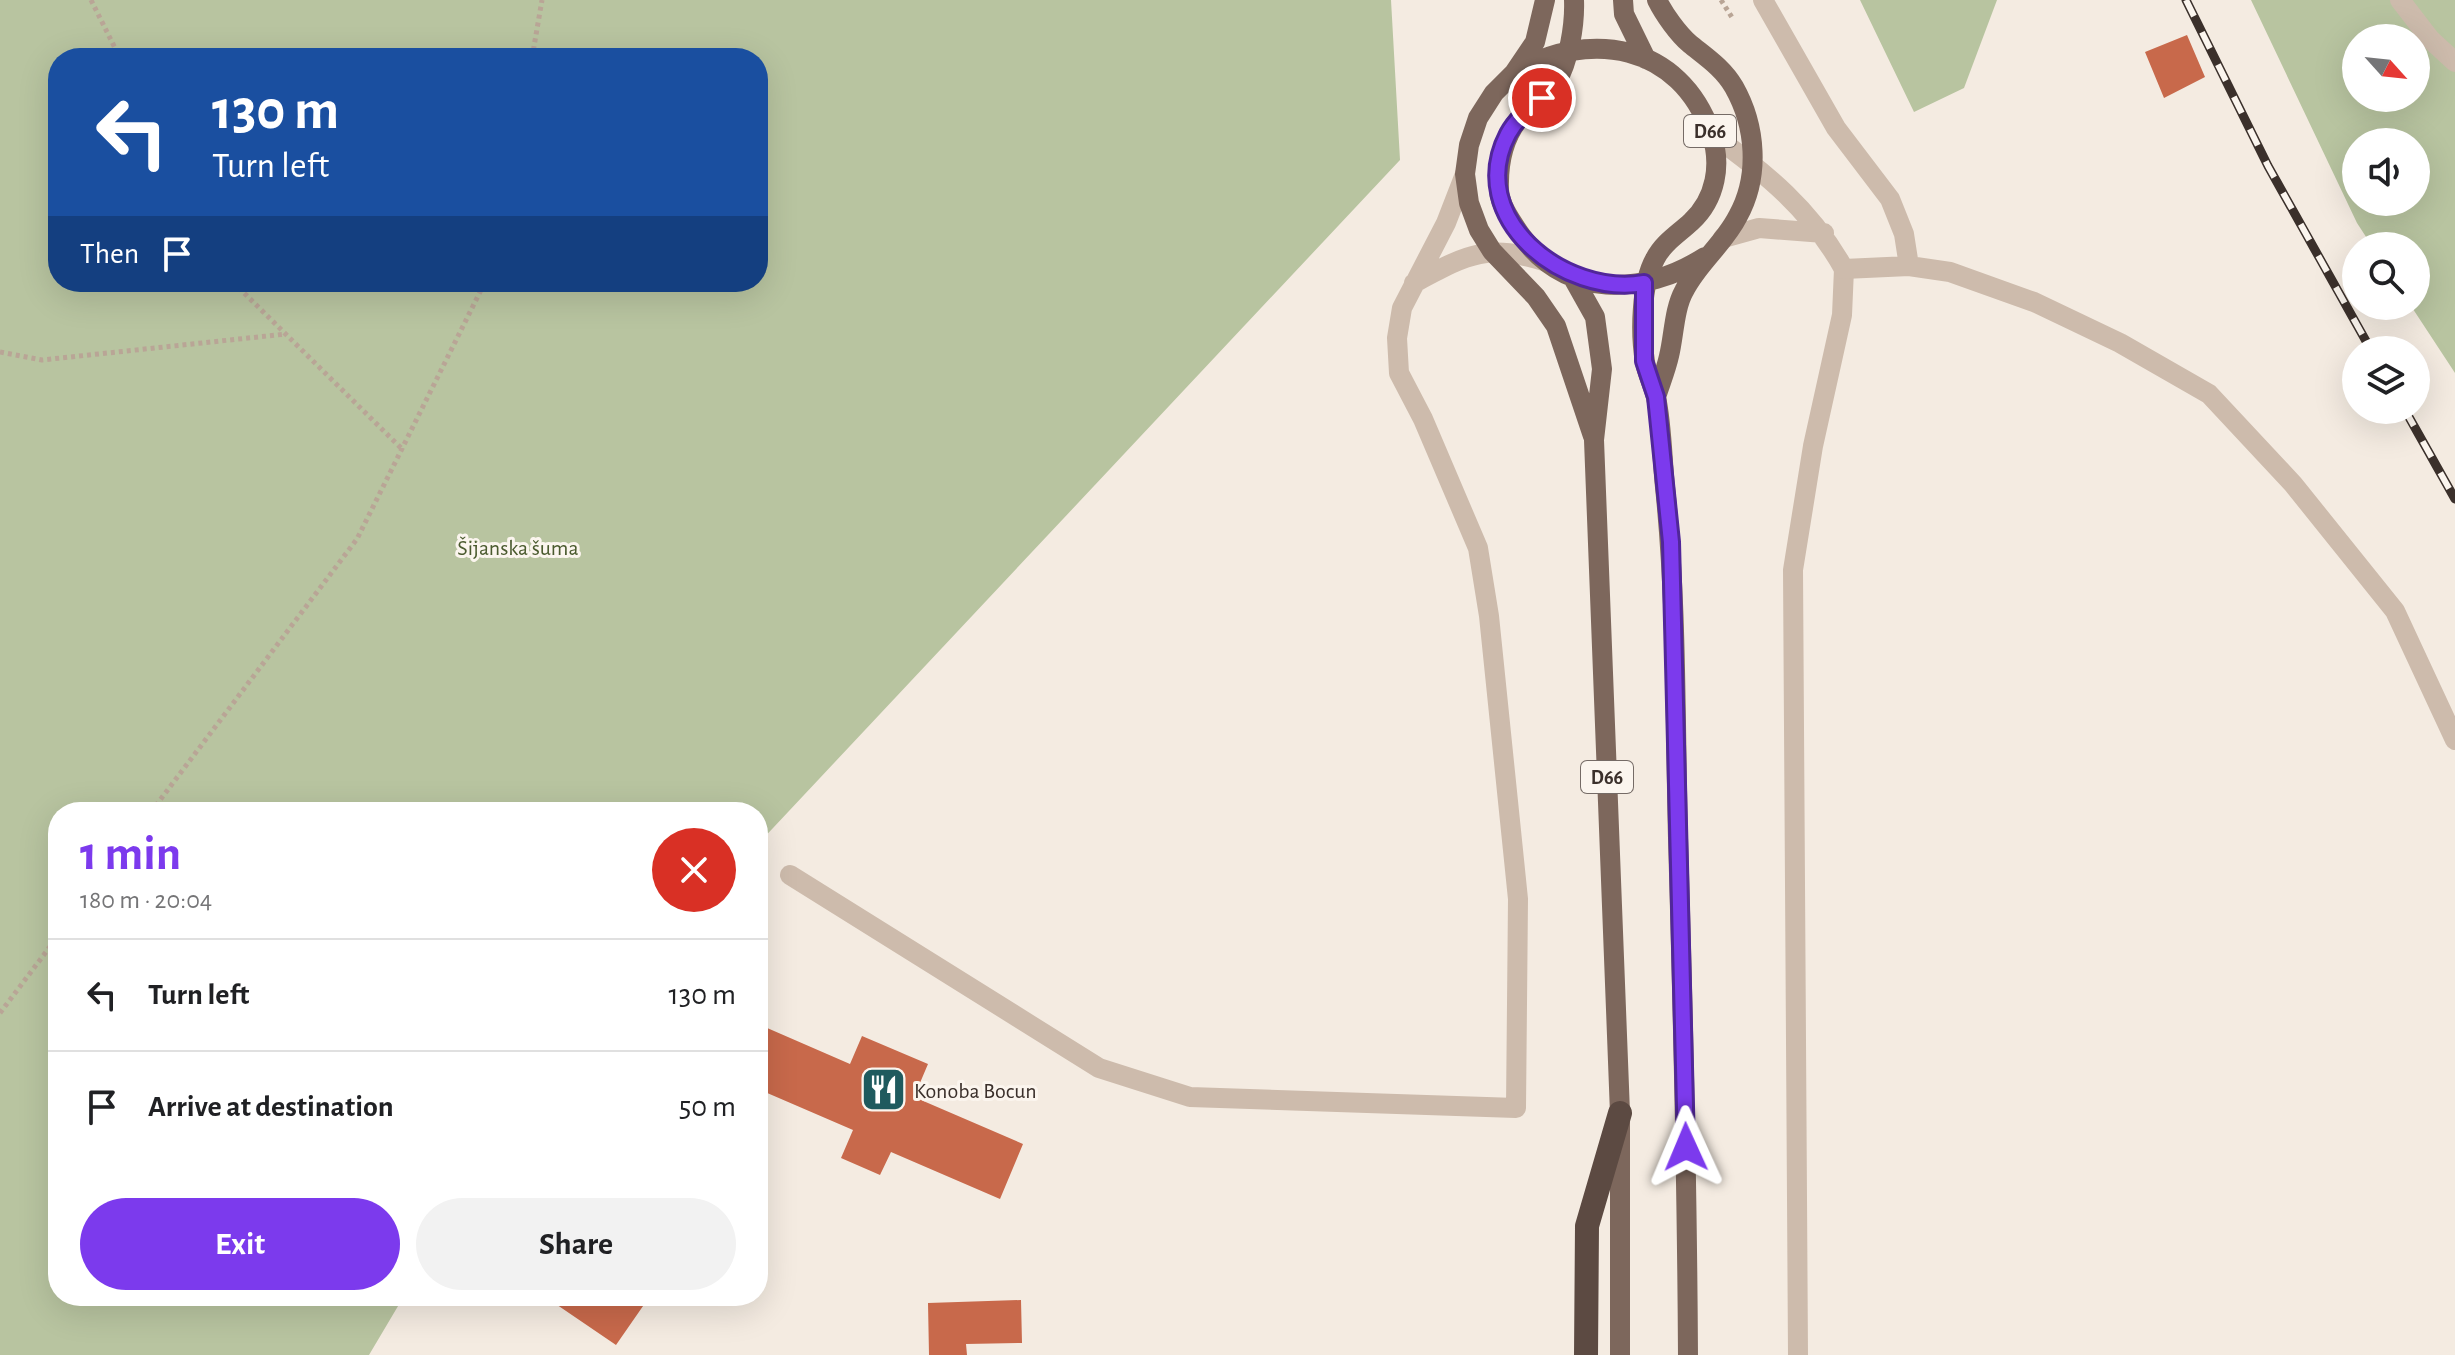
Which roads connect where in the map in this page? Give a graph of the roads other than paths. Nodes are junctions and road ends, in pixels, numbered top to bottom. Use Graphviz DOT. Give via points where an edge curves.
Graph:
graph roads {
  1 [pos="1545,0"];
  2 [pos="1574,0"];
  3 [pos="1623,0"];
  4 [pos="1657,0"];
  5 [pos="1763,0"];
  6 [pos="2400,0"];
  7 [pos="1568,49"];
  8 [pos="1646,59"];
  9 [pos="2455,62"];
  10 [pos="1514,73"];
  11 [pos="1711,134"];
  12 [pos="1752,165"];
  13 [pos="1465,174"];
  14 [pos="1824,233"];
  15 [pos="1723,238"];
  16 [pos="1492,251"];
  17 [pos="1705,257"];
  18 [pos="1547,262"];
  19 [pos="1909,266"];
  20 [pos="1844,269"];
  21 [pos="1572,276"];
  22 [pos="1414,283"];
  23 [pos="1644,283"];
  24 [pos="1656,397"];
  25 [pos="1594,440"];
  26 [pos="2455,740"];
  27 [pos="790,875"];
  28 [pos="1620,1113"];
  29 [pos="1586,1355"];
  30 [pos="1620,1355"];
  31 [pos="1688,1355"];
  32 [pos="1798,1355"];
  1 -- 10 [label="main road, D66" via="1535,42"];
  2 -- 7 [label="main road, D66"];
  3 -- 8 [label="main road, D66" via="1624,14"];
  4 -- 12 [label="main road, D66" via="1687,42 1732,84 1746,112"];
  5 -- 19 [label="street" via="1836,128 1890,199"];
  6 -- 9 [label="street"];
  7 -- 8 [label="main road, D66" via="1622,50"];
  7 -- 10 [label="main road, D66"];
  7 -- 18 [label="main road, D66" via="1557,82 1508,134 1499,162 1499,195 1527,243"];
  8 -- 11 [label="main road, D66" via="1687,90"];
  10 -- 13 [label="main road, D66" via="1478,118"];
  11 -- 12 [label="street"];
  11 -- 23 [label="main road, D66" via="1717,160 1706,205 1656,257"];
  12 -- 14 [label="street"];
  12 -- 15 [label="main road, D66" via="1748,191"];
  13 -- 16 [label="main road, D66" via="1469,203"];
  13 -- 22 [label="street"];
  14 -- 15 [label="street" via="1759,228"];
  14 -- 20 [label="street"];
  15 -- 17 [label="main road, D66"];
  16 -- 18 [label="street"];
  16 -- 22 [label="street" via="1460,258"];
  16 -- 25 [label="main road, D66" via="1556,326"];
  17 -- 23 [label="main road, D66"];
  17 -- 24 [label="main road, D66" via="1682,294"];
  18 -- 21 [label="main road, D66"];
  19 -- 20 [label="street"];
  19 -- 26 [label="street" via="1950,272 2034,302 2209,394 2293,484 2395,611"];
  20 -- 32 [label="street" via="1842,315 1793,570"];
  21 -- 23 [label="main road, D66" via="1627,286"];
  21 -- 25 [label="main road, D66" via="1595,317 1602,369"];
  22 -- 27 [label="street" via="1402,308 1399,373 1478,548 1489,616 1518,899 1516,1108 1190,1097 1099,1068"];
  23 -- 24 [label="main road, D66" via="1644,361"];
  24 -- 31 [label="main road, D66" via="1671,542"];
  25 -- 28 [label="main road, D66"];
  28 -- 29 [label="highway" via="1587,1226"];
  28 -- 30 [label="main road, D66"];
}
